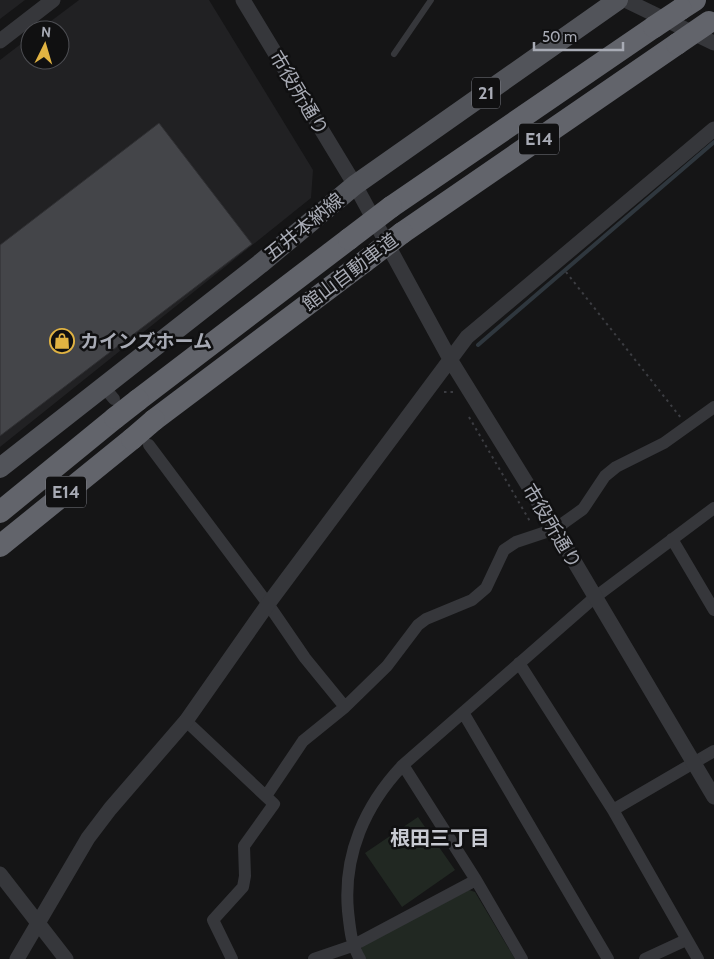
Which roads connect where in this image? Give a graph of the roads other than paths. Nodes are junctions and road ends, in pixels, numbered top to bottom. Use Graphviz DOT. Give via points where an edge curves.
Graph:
graph roads {
  1 [pos="53,0"];
  2 [pos="243,0"];
  3 [pos="431,0"];
  4 [pos="618,0"];
  5 [pos="625,0"];
  6 [pos="688,4"];
  7 [pos="713,28"];
  8 [pos="0,41"];
  9 [pos="394,54"];
  10 [pos="714,129"];
  11 [pos="355,185"];
  12 [pos="398,243"];
  13 [pos="452,361"];
  14 [pos="111,401"];
  15 [pos="714,407"];
  16 [pos="141,442"];
  17 [pos="0,468"];
  18 [pos="714,508"];
  19 [pos="0,512"];
  20 [pos="555,529"];
  21 [pos="672,539"];
  22 [pos="0,546"];
  23 [pos="594,598"];
  24 [pos="268,604"];
  25 [pos="714,610"];
  26 [pos="519,663"];
  27 [pos="345,708"];
  28 [pos="464,714"];
  29 [pos="186,721"];
  30 [pos="714,751"];
  31 [pos="694,763"];
  32 [pos="403,765"];
  33 [pos="266,796"];
  34 [pos="714,797"];
  35 [pos="613,810"];
  36 [pos="0,874"];
  37 [pos="476,880"];
  38 [pos="38,922"];
  39 [pos="686,940"];
  40 [pos="352,946"];
  41 [pos="17,959"];
  42 [pos="66,959"];
  43 [pos="232,959"];
  44 [pos="314,959"];
  45 [pos="360,959"];
  46 [pos="522,959"];
  47 [pos="608,959"];
  48 [pos="645,959"];
  49 [pos="698,959"];
  1 -- 8 [label="street"];
  2 -- 11 [label="street, 市役所通り"];
  3 -- 9 [label="lane"];
  4 -- 11 [label="main road, 五井本納線 / 21"];
  5 -- 7 [label="street"];
  6 -- 14 [label="highway, 館山自動車道 / E14, bridge" via="392,207 138,400"];
  7 -- 12 [label="highway, 館山自動車道 / E14, bridge" via="677,44"];
  10 -- 13 [label="street" via="467,337"];
  11 -- 12 [label="street, 市役所通り"];
  11 -- 14 [label="main road, 五井本納線 / 21"];
  12 -- 13 [label="street, 市役所通り"];
  12 -- 16 [label="highway, 館山自動車道 / E14, bridge" via="364,262 154,420"];
  13 -- 20 [label="street, 市役所通り"];
  13 -- 24 [label="street"];
  14 -- 17 [label="main road, 五井本納線 / 21"];
  14 -- 19 [label="highway, 館山自動車道 / E14"];
  15 -- 20 [label="street" via="664,443 616,467 605,476 583,509"];
  16 -- 22 [label="highway, 館山自動車道 / E14"];
  16 -- 24 [label="street"];
  18 -- 21 [label="street"];
  20 -- 23 [label="street, 市役所通り"];
  20 -- 27 [label="street" via="516,542 504,550 486,588 472,600 418,625 387,666"];
  21 -- 23 [label="street"];
  21 -- 25 [label="street"];
  23 -- 26 [label="street"];
  23 -- 31 [label="street, 市役所通り"];
  24 -- 27 [label="street"];
  24 -- 29 [label="street"];
  26 -- 28 [label="street"];
  26 -- 35 [label="street"];
  27 -- 33 [label="street" via="303,741"];
  28 -- 32 [label="street"];
  28 -- 47 [label="street"];
  29 -- 33 [label="street"];
  29 -- 38 [label="street" via="99,824"];
  30 -- 31 [label="street"];
  31 -- 34 [label="street, 市役所通り"];
  31 -- 35 [label="street"];
  32 -- 37 [label="street"];
  32 -- 40 [label="street" via="374,800 355,843 347,887"];
  33 -- 43 [label="street" via="274,804 244,846 243,887 213,920"];
  35 -- 39 [label="street"];
  36 -- 38 [label="street"];
  37 -- 40 [label="street"];
  37 -- 46 [label="street"];
  38 -- 41 [label="street"];
  38 -- 42 [label="street"];
  39 -- 48 [label="street"];
  39 -- 49 [label="street"];
  40 -- 44 [label="street"];
  40 -- 45 [label="street"];
}
